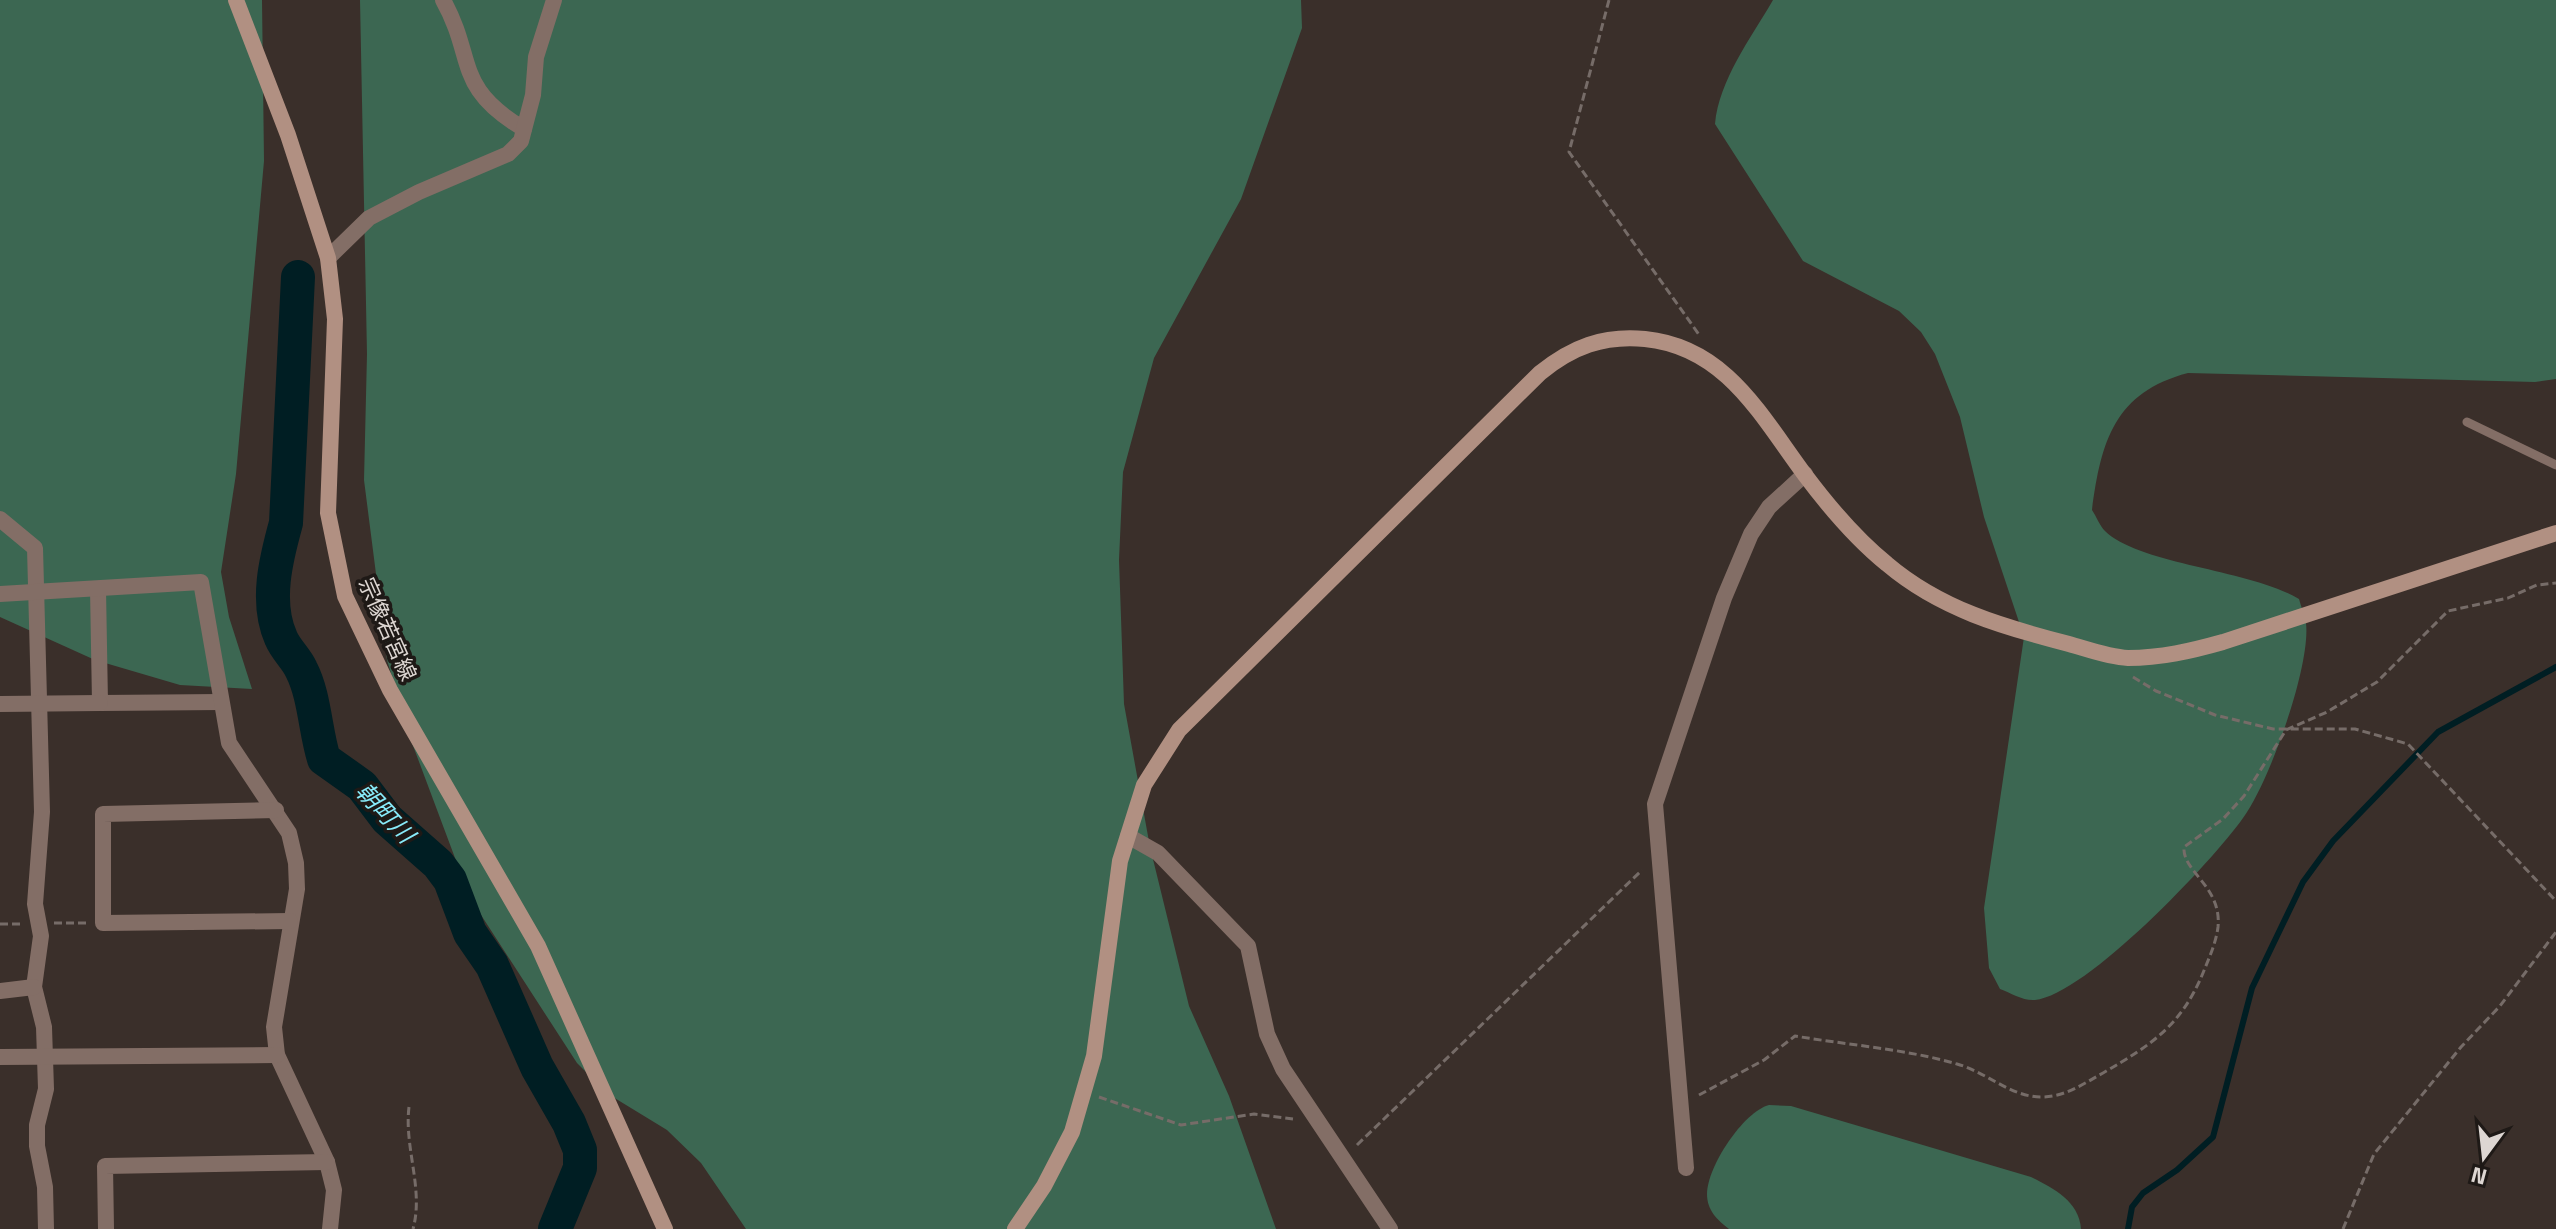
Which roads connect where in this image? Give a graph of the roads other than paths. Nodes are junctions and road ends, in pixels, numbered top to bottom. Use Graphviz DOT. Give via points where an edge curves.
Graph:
graph roads {
  1 [pos="236,0"];
  2 [pos="443,0"];
  3 [pos="554,0"];
  4 [pos="524,129"];
  5 [pos="328,258"];
  6 [pos="2467,422"];
  7 [pos="2556,465"];
  8 [pos="1805,474"];
  9 [pos="0,519"];
  10 [pos="2556,533"];
  11 [pos="98,589"];
  12 [pos="35,592"];
  13 [pos="0,594"];
  14 [pos="221,702"];
  15 [pos="100,703"];
  16 [pos="0,704"];
  17 [pos="36,704"];
  18 [pos="276,810"];
  19 [pos="1128,836"];
  20 [pos="290,921"];
  21 [pos="34,987"];
  22 [pos="0,991"];
  23 [pos="277,1055"];
  24 [pos="0,1057"];
  25 [pos="43,1057"];
  26 [pos="327,1162"];
  27 [pos="1686,1168"];
  28 [pos="46,1229"];
  29 [pos="106,1229"];
  30 [pos="330,1229"];
  31 [pos="665,1229"];
  32 [pos="1015,1229"];
  33 [pos="1390,1229"];
  1 -- 5 [label="street, 宗像若宮線"];
  2 -- 4 [label="street" via="473,87"];
  3 -- 4 [label="street" via="536,57"];
  4 -- 5 [label="street" via="508,154 369,218"];
  5 -- 31 [label="street, 宗像若宮線" via="335,319 328,513 345,596 390,690 538,946"];
  6 -- 7 [label="lane"];
  8 -- 10 [label="street" via="1887,565 1939,599 1993,625 2123,658 2183,653 2223,642"];
  8 -- 19 [label="street" via="1750,397 1693,351 1663,340 1631,337 1596,340 1566,352 1179,730 1144,785"];
  8 -- 27 [label="street" via="1769,507 1751,534 1655,804"];
  9 -- 12 [label="street" via="35,548"];
  11 -- 12 [label="street"];
  11 -- 14 [label="street" via="201,582"];
  11 -- 15 [label="street"];
  12 -- 13 [label="street"];
  12 -- 17 [label="street"];
  14 -- 15 [label="street"];
  14 -- 18 [label="street" via="229,743"];
  15 -- 17 [label="street"];
  16 -- 17 [label="street"];
  17 -- 21 [label="street" via="42,812 35,904 41,936"];
  18 -- 20 [label="street" via="289,833 296,863"];
  18 -- 20 [label="street" via="103,814 103,923"];
  19 -- 32 [label="street" via="1084,1092 1072,1132"];
  19 -- 33 [label="street" via="1158,853 1248,946 1267,1034 1283,1069"];
  20 -- 23 [label="street" via="274,1027"];
  21 -- 22 [label="street"];
  21 -- 25 [label="street" via="44,1027"];
  23 -- 25 [label="street"];
  23 -- 26 [label="street"];
  24 -- 25 [label="street"];
  25 -- 28 [label="street" via="46,1089 37,1146"];
  26 -- 29 [label="street" via="105,1166"];
  26 -- 30 [label="street" via="334,1190"];
}
